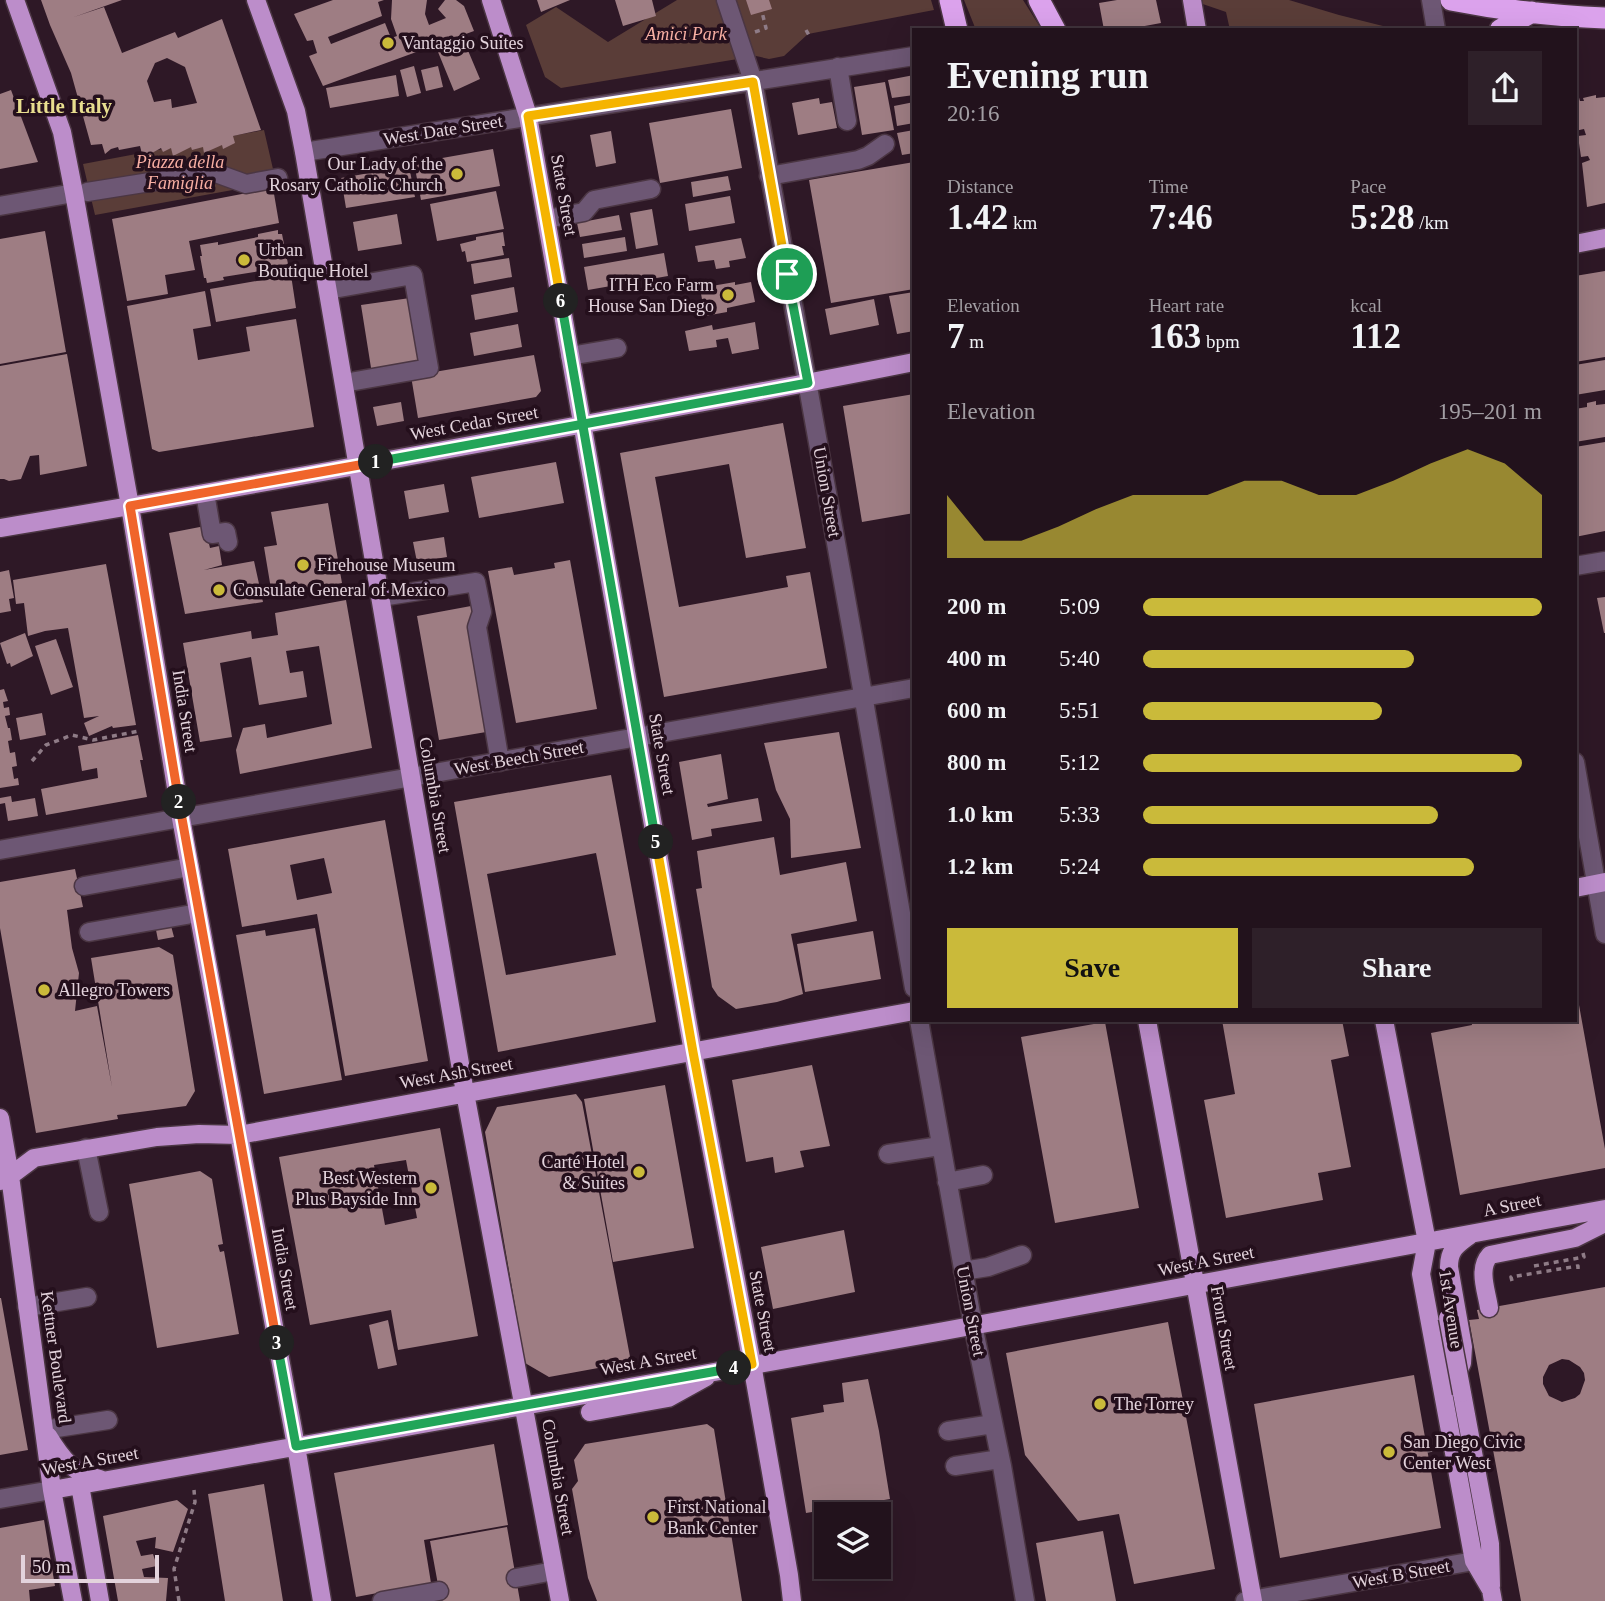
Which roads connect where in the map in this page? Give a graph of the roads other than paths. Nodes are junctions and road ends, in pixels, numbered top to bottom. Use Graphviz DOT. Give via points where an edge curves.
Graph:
graph roads {
  1 [pos="15,0"];
  2 [pos="256,0"];
  3 [pos="491,0"];
  4 [pos="726,0"];
  5 [pos="950,0"];
  6 [pos="1039,0"];
  7 [pos="1192,0"];
  8 [pos="1431,0"];
  9 [pos="1451,0"];
  10 [pos="1532,12"];
  11 [pos="1605,18"];
  12 [pos="957,28"];
  13 [pos="1054,28"];
  14 [pos="1197,28"];
  15 [pos="1436,28"];
  16 [pos="1504,28"];
  17 [pos="912,56"];
  18 [pos="838,67"];
  19 [pos="753,82"];
  20 [pos="528,116"];
  21 [pos="847,121"];
  22 [pos="885,144"];
  23 [pos="304,152"];
  24 [pos="769,176"];
  25 [pos="278,178"];
  26 [pos="651,189"];
  27 [pos="80,193"];
  28 [pos="0,206"];
  29 [pos="547,219"];
  30 [pos="1605,238"];
  31 [pos="1577,244"];
  32 [pos="328,290"];
  33 [pos="617,348"];
  34 [pos="570,356"];
  35 [pos="912,362"];
  36 [pos="344,383"];
  37 [pos="808,383"];
  38 [pos="583,425"];
  39 [pos="358,465"];
  40 [pos="205,493"];
  41 [pos="130,506"];
  42 [pos="0,528"];
  43 [pos="228,542"];
  44 [pos="1605,561"];
  45 [pos="1577,566"];
  46 [pos="381,597"];
  47 [pos="912,688"];
  48 [pos="863,697"];
  49 [pos="638,738"];
  50 [pos="500,762"];
  51 [pos="1577,772"];
  52 [pos="411,778"];
  53 [pos="181,818"];
  54 [pos="0,850"];
  55 [pos="190,867"];
  56 [pos="1600,883"];
  57 [pos="84,886"];
  58 [pos="1577,888"];
  59 [pos="198,913"];
  60 [pos="89,932"];
  61 [pos="1605,934"];
  62 [pos="912,977"];
  63 [pos="912,1011"];
  64 [pos="919,1022"];
  65 [pos="1147,1022"];
  66 [pos="1384,1022"];
  67 [pos="693,1052"];
  68 [pos="465,1093"];
  69 [pos="0,1118"];
  70 [pos="239,1135"];
  71 [pos="940,1146"];
  72 [pos="86,1148"];
  73 [pos="888,1154"];
  74 [pos="984,1175"];
  75 [pos="3,1176"];
  76 [pos="947,1182"];
  77 [pos="1605,1209"];
  78 [pos="99,1212"];
  79 [pos="1605,1223"];
  80 [pos="1471,1234"];
  81 [pos="1427,1242"];
  82 [pos="1022,1255"];
  83 [pos="963,1271"];
  84 [pos="1195,1284"];
  85 [pos="87,1297"];
  86 [pos="27,1307"];
  87 [pos="1489,1308"];
  88 [pos="973,1325"];
  89 [pos="752,1364"];
  90 [pos="719,1370"];
  91 [pos="1446,1403"];
  92 [pos="524,1405"];
  93 [pos="590,1412"];
  94 [pos="108,1420"];
  95 [pos="993,1424"];
  96 [pos="44,1430"];
  97 [pos="948,1430"];
  98 [pos="296,1446"];
  99 [pos="1000,1459"];
  100 [pos="955,1466"];
  101 [pos="104,1480"];
  102 [pos="80,1485"];
  103 [pos="52,1490"];
  104 [pos="0,1499"];
  105 [pos="1474,1561"];
  106 [pos="554,1571"];
  107 [pos="516,1578"];
  108 [pos="439,1591"];
  109 [pos="1492,1595"];
  110 [pos="73,1601"];
  111 [pos="100,1601"];
  112 [pos="322,1601"];
  113 [pos="382,1601"];
  114 [pos="559,1601"];
  115 [pos="792,1601"];
  116 [pos="1026,1601"];
  117 [pos="1250,1601"];
  1 -- 27 [label="main road, India Street"];
  2 -- 23 [label="main road, Columbia Street" via="296,111"];
  3 -- 20 [label="main road, State Street"];
  4 -- 19 [label="street, Union Street"];
  5 -- 12 [label="highway"];
  6 -- 13 [label="highway"];
  7 -- 14 [label="main road"];
  8 -- 15 [label="street"];
  9 -- 10 [label="highway"];
  10 -- 11 [label="highway"];
  10 -- 16 [label="highway"];
  17 -- 18 [label="street, West Date Street"];
  18 -- 19 [label="street, West Date Street"];
  18 -- 21 [label="street"];
  19 -- 20 [label="street, West Date Street"];
  19 -- 24 [label="street, Union Street"];
  20 -- 23 [label="street, West Date Street"];
  20 -- 29 [label="main road, State Street"];
  22 -- 24 [label="street" via="859,160"];
  23 -- 32 [label="main road, Columbia Street"];
  24 -- 37 [label="street, Union Street"];
  25 -- 27 [label="street" via="246,184 213,172"];
  26 -- 29 [label="street" via="594,200 584,212"];
  27 -- 28 [label="street"];
  27 -- 41 [label="main road, India Street"];
  29 -- 34 [label="main road, State Street"];
  30 -- 31 [label="main road"];
  32 -- 36 [label="main road, Columbia Street"];
  32 -- 36 [label="street" via="413,275 429,368"];
  33 -- 34 [label="street"];
  34 -- 38 [label="main road, State Street"];
  35 -- 37 [label="main road, West Cedar Street"];
  36 -- 39 [label="main road, Columbia Street"];
  37 -- 38 [label="main road, West Cedar Street"];
  37 -- 48 [label="street, Union Street"];
  38 -- 39 [label="main road, West Cedar Street"];
  38 -- 49 [label="main road, State Street"];
  39 -- 40 [label="main road, West Cedar Street"];
  39 -- 46 [label="main road, Columbia Street"];
  40 -- 41 [label="main road, West Cedar Street"];
  40 -- 43 [label="street" via="212,534 226,532"];
  41 -- 42 [label="main road, West Cedar Street"];
  41 -- 53 [label="main road, India Street"];
  44 -- 45 [label="street"];
  46 -- 50 [label="street" via="476,582 482,611 477,627"];
  46 -- 52 [label="main road, Columbia Street"];
  47 -- 48 [label="street, West Beech Street"];
  48 -- 49 [label="street, West Beech Street"];
  48 -- 62 [label="street, Union Street"];
  49 -- 50 [label="street, West Beech Street"];
  49 -- 67 [label="main road, State Street"];
  50 -- 52 [label="street, West Beech Street"];
  51 -- 56 [label="street"];
  52 -- 53 [label="street, West Beech Street"];
  52 -- 68 [label="main road, Columbia Street"];
  53 -- 54 [label="street, West Beech Street"];
  53 -- 55 [label="main road, India Street"];
  55 -- 57 [label="street"];
  55 -- 59 [label="main road, India Street"];
  56 -- 58 [label="main road"];
  56 -- 61 [label="street"];
  59 -- 60 [label="street"];
  59 -- 70 [label="main road, India Street"];
  63 -- 67 [label="main road, West Ash Street"];
  64 -- 71 [label="street, Union Street"];
  65 -- 84 [label="main road, Front Street"];
  66 -- 81 [label="main road, 1st Avenue"];
  67 -- 68 [label="main road, West Ash Street"];
  67 -- 89 [label="main road, State Street"];
  68 -- 70 [label="main road, West Ash Street"];
  68 -- 92 [label="main road, Columbia Street"];
  69 -- 75 [label="main road, Kettner Boulevard"];
  70 -- 72 [label="main road, West Ash Street" via="158,1137"];
  70 -- 98 [label="main road, India Street"];
  71 -- 73 [label="street"];
  71 -- 76 [label="street, Union Street"];
  72 -- 75 [label="main road, West Ash Street" via="34,1158"];
  72 -- 78 [label="street"];
  74 -- 76 [label="street"];
  75 -- 86 [label="main road, Kettner Boulevard"];
  76 -- 83 [label="street, Union Street"];
  77 -- 80 [label="main road, A Street"];
  79 -- 87 [label="main road" via="1575,1238 1490,1255 1483,1271"];
  80 -- 81 [label="main road, A Street"];
  80 -- 91 [label="main road" via="1449,1257 1463,1347 1462,1363"];
  81 -- 84 [label="main road, West A Street"];
  81 -- 91 [label="main road, 1st Avenue" via="1421,1274"];
  81 -- 109 [label="main road, bridge" via="1440,1272 1490,1544"];
  82 -- 83 [label="street"];
  83 -- 88 [label="street, Union Street"];
  84 -- 88 [label="main road, West A Street"];
  84 -- 117 [label="main road, Front Street"];
  85 -- 86 [label="street"];
  86 -- 96 [label="main road, Kettner Boulevard"];
  88 -- 89 [label="main road, West A Street"];
  88 -- 95 [label="street, Union Street"];
  89 -- 90 [label="main road, West A Street"];
  89 -- 115 [label="main road, State Street"];
  90 -- 92 [label="main road, West A Street"];
  90 -- 93 [label="main road" via="668,1398"];
  91 -- 105 [label="main road, 1st Avenue"];
  92 -- 98 [label="main road, West A Street"];
  92 -- 106 [label="main road, Columbia Street"];
  94 -- 96 [label="street"];
  95 -- 97 [label="street"];
  95 -- 99 [label="street, Union Street"];
  96 -- 101 [label="main road" via="77,1472"];
  96 -- 103 [label="main road, Kettner Boulevard"];
  98 -- 101 [label="main road, West A Street"];
  98 -- 112 [label="main road, India Street"];
  99 -- 100 [label="street"];
  99 -- 116 [label="street, Union Street"];
  101 -- 102 [label="main road, West A Street"];
  102 -- 103 [label="main road, West A Street"];
  102 -- 111 [label="main road"];
  103 -- 104 [label="street, West A Street"];
  103 -- 110 [label="main road, Kettner Boulevard"];
  105 -- 109 [label="main road, 1st Avenue"];
  105 -- 117 [label="street, West B Street"];
  106 -- 107 [label="street"];
  106 -- 114 [label="main road, Columbia Street"];
  108 -- 113 [label="street"];
}
